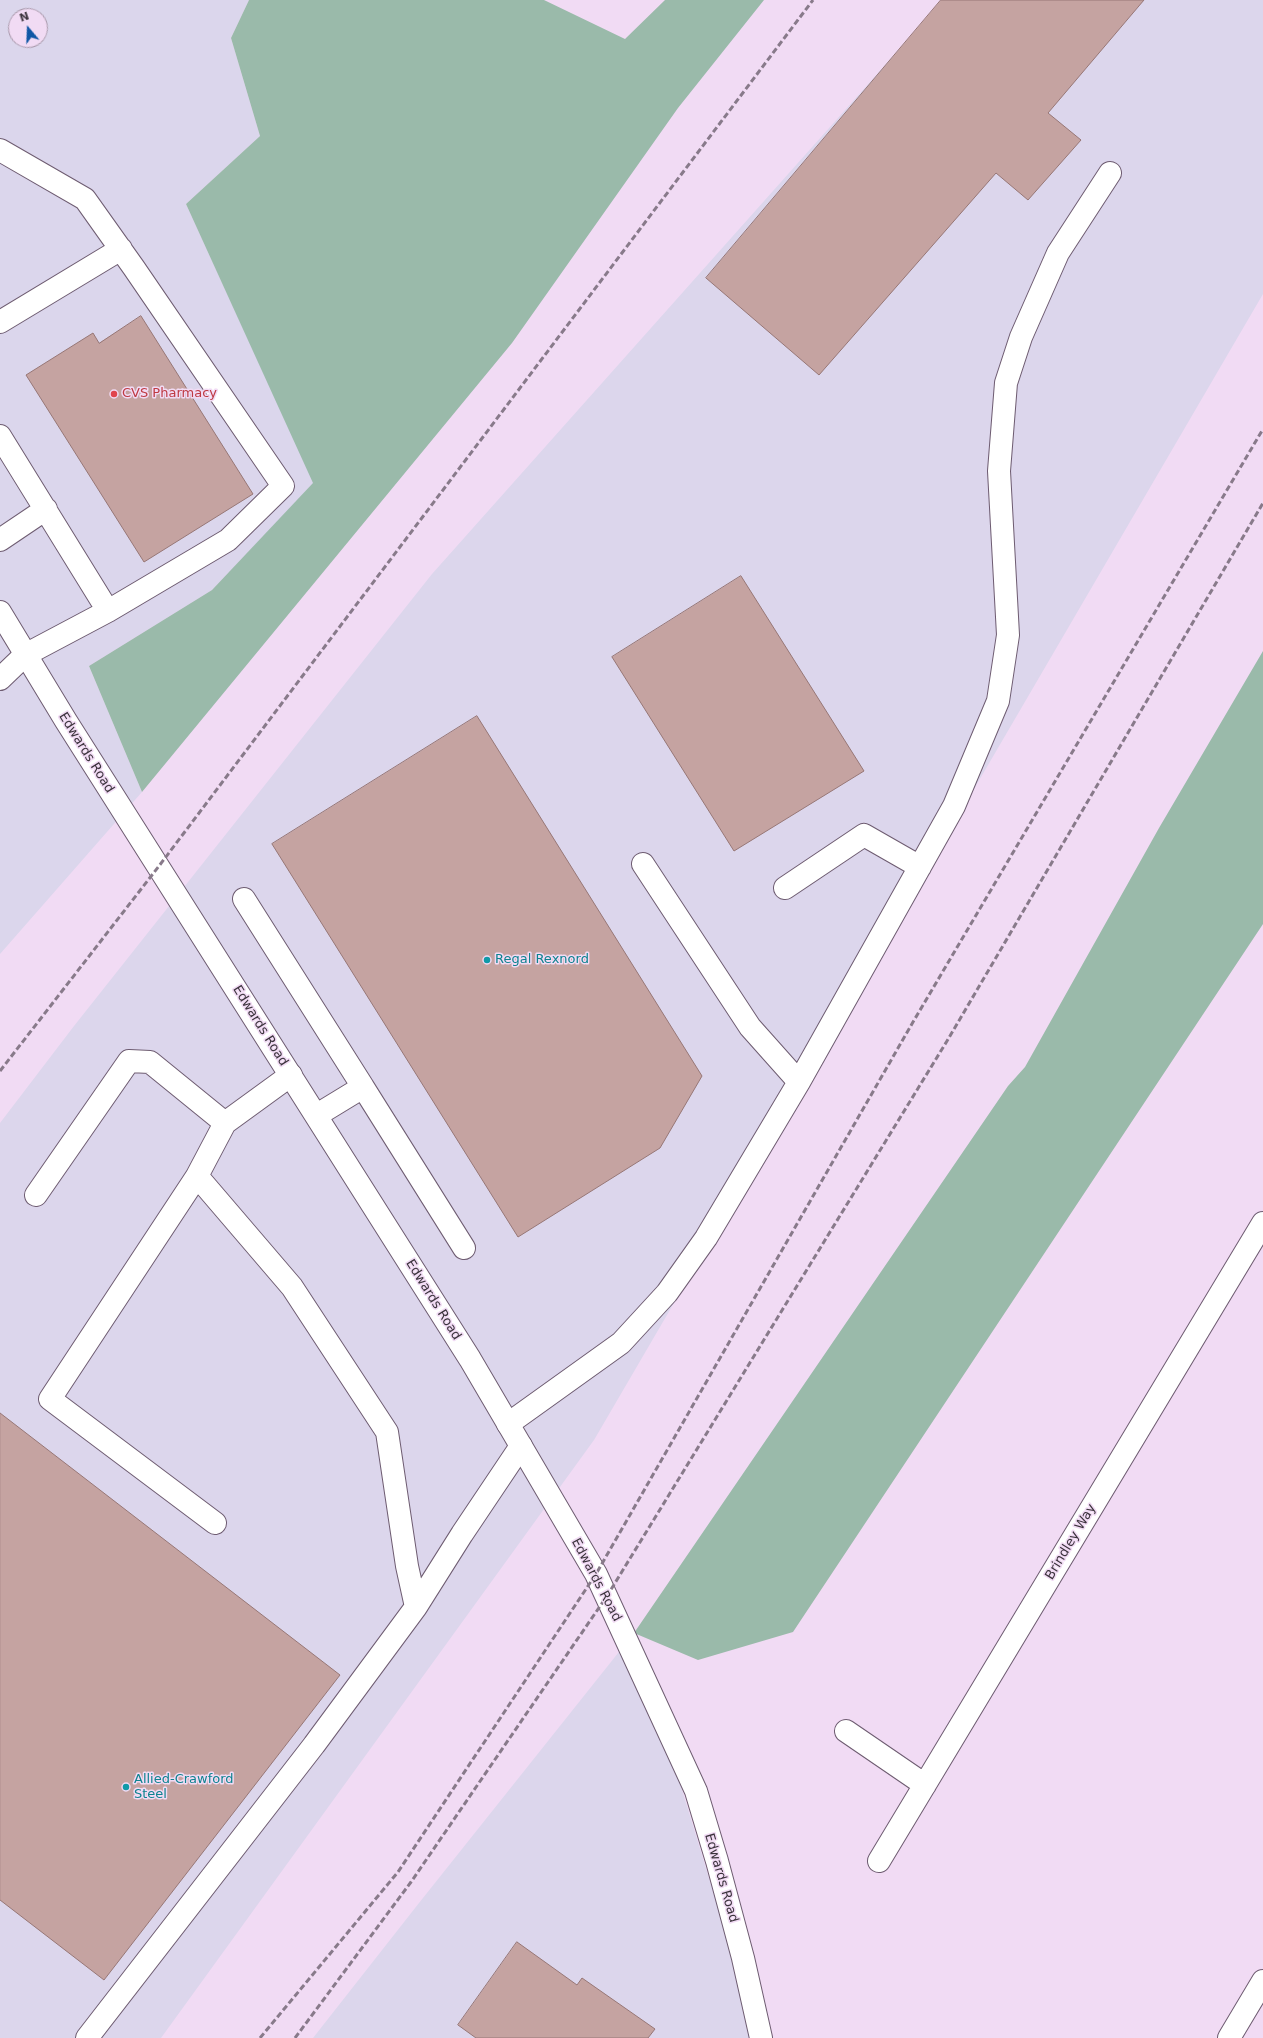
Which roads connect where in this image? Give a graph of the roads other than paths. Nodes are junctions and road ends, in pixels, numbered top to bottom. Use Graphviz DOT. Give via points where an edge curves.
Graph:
graph roads {
  1 [pos="0,150"];
  2 [pos="1110,173"];
  3 [pos="121,249"];
  4 [pos="0,322"];
  5 [pos="0,436"];
  6 [pos="46,509"];
  7 [pos="0,540"];
  8 [pos="108,611"];
  9 [pos="0,612"];
  10 [pos="25,655"];
  11 [pos="0,679"];
  12 [pos="642,864"];
  13 [pos="920,867"];
  14 [pos="786,888"];
  15 [pos="244,899"];
  16 [pos="291,1075"];
  17 [pos="799,1082"];
  18 [pos="363,1087"];
  19 [pos="317,1115"];
  20 [pos="225,1123"];
  21 [pos="197,1176"];
  22 [pos="36,1195"];
  23 [pos="1263,1223"];
  24 [pos="464,1248"];
  25 [pos="508,1424"];
  26 [pos="521,1446"];
  27 [pos="215,1523"];
  28 [pos="416,1608"];
  29 [pos="846,1731"];
  30 [pos="925,1785"];
  31 [pos="879,1861"];
  32 [pos="1263,1981"];
  33 [pos="87,2038"];
  34 [pos="762,2038"];
  35 [pos="1229,2038"];
  1 -- 3 [label="main road" via="85,199"];
  2 -- 13 [label="main road" via="1058,253 1021,336 1006,383 999,471 1008,635 998,701 954,806"];
  3 -- 4 [label="main road"];
  3 -- 8 [label="main road" via="283,486 228,540"];
  5 -- 6 [label="main road"];
  6 -- 7 [label="main road"];
  6 -- 8 [label="main road"];
  8 -- 10 [label="main road"];
  9 -- 10 [label="main road, Edwards Road"];
  10 -- 11 [label="main road"];
  10 -- 16 [label="main road, Edwards Road"];
  12 -- 17 [label="main road" via="750,1027"];
  13 -- 14 [label="main road" via="864,835"];
  13 -- 17 [label="main road"];
  15 -- 18 [label="main road"];
  16 -- 19 [label="main road, Edwards Road"];
  16 -- 20 [label="main road"];
  17 -- 25 [label="main road" via="706,1238 667,1293 621,1343"];
  18 -- 19 [label="main road"];
  18 -- 24 [label="main road"];
  19 -- 25 [label="main road, Edwards Road"];
  20 -- 21 [label="main road"];
  20 -- 22 [label="main road" via="150,1062 129,1061"];
  21 -- 27 [label="main road" via="50,1399"];
  21 -- 28 [label="main road" via="292,1287 387,1432 407,1566"];
  23 -- 30 [label="main road, Brindley Way"];
  25 -- 26 [label="main road, Edwards Road"];
  26 -- 28 [label="main road"];
  26 -- 34 [label="main road, Edwards Road" via="596,1574 696,1791 743,1958"];
  28 -- 33 [label="main road" via="314,1745"];
  29 -- 30 [label="main road"];
  30 -- 31 [label="main road, Brindley Way"];
  32 -- 35 [label="main road"];
}
